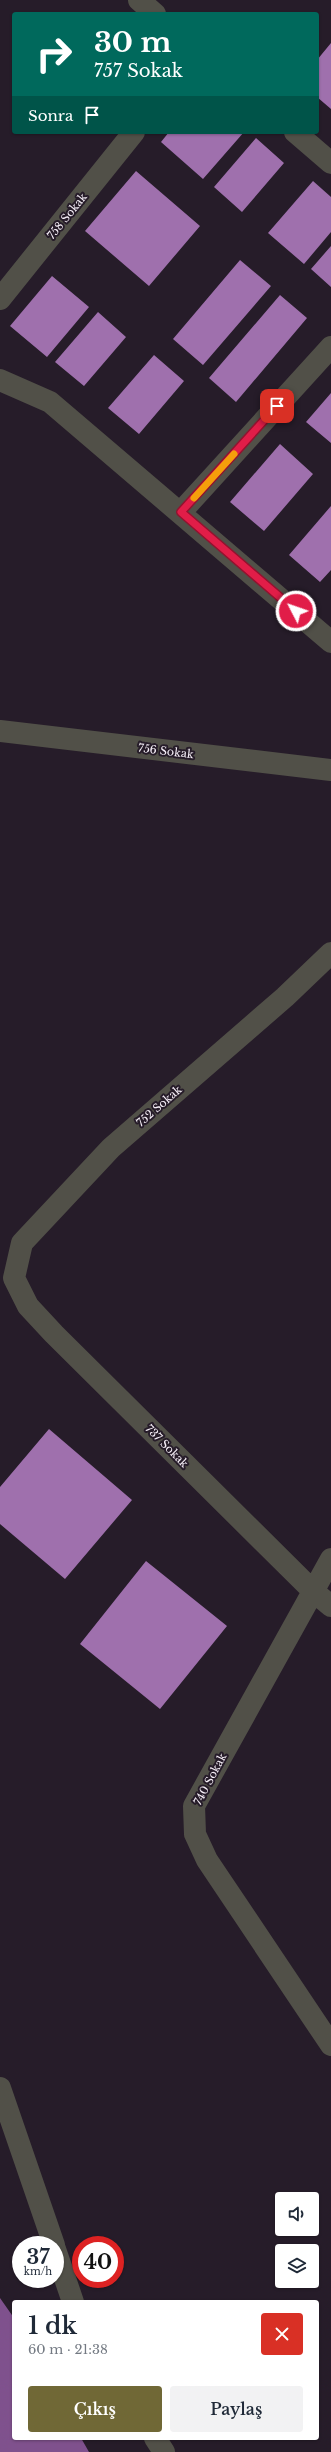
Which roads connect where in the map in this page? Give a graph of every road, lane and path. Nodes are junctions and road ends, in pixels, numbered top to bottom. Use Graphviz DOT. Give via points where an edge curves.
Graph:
graph roads {
  1 [pos="139,0"];
  2 [pos="153,12"];
  3 [pos="132,134"];
  4 [pos="297,134"];
  5 [pos="331,163"];
  6 [pos="0,299"];
  7 [pos="331,347"];
  8 [pos="0,380"];
  9 [pos="181,512"];
  10 [pos="331,642"];
  11 [pos="0,731"];
  12 [pos="331,770"];
  13 [pos="331,953"];
  14 [pos="14,1278"];
  15 [pos="331,1559"];
  16 [pos="313,1591"];
  17 [pos="331,1606"];
  18 [pos="331,2045"];
  19 [pos="0,2088"];
  20 [pos="51,2236"];
  21 [pos="64,2276"];
  22 [pos="72,2300"];
  23 [pos="156,2440"];
  24 [pos="164,2452"];
  1 -- 2 [label="street"];
  3 -- 6 [label="street, 758 Sokak"];
  4 -- 5 [label="street"];
  7 -- 9 [label="street"];
  8 -- 9 [label="street" via="50,402"];
  9 -- 10 [label="street"];
  11 -- 12 [label="street, 756 Sokak"];
  13 -- 14 [label="street, 752 Sokak" via="285,997 111,1148 22,1243"];
  14 -- 16 [label="street, 737 Sokak" via="28,1306 54,1334"];
  15 -- 16 [label="street, 740 Sokak"];
  16 -- 17 [label="street, 737 Sokak"];
  16 -- 18 [label="street, 740 Sokak" via="194,1806 196,1834 207,1860"];
  19 -- 20 [label="street"];
  21 -- 22 [label="street"];
  23 -- 24 [label="street"];
}
